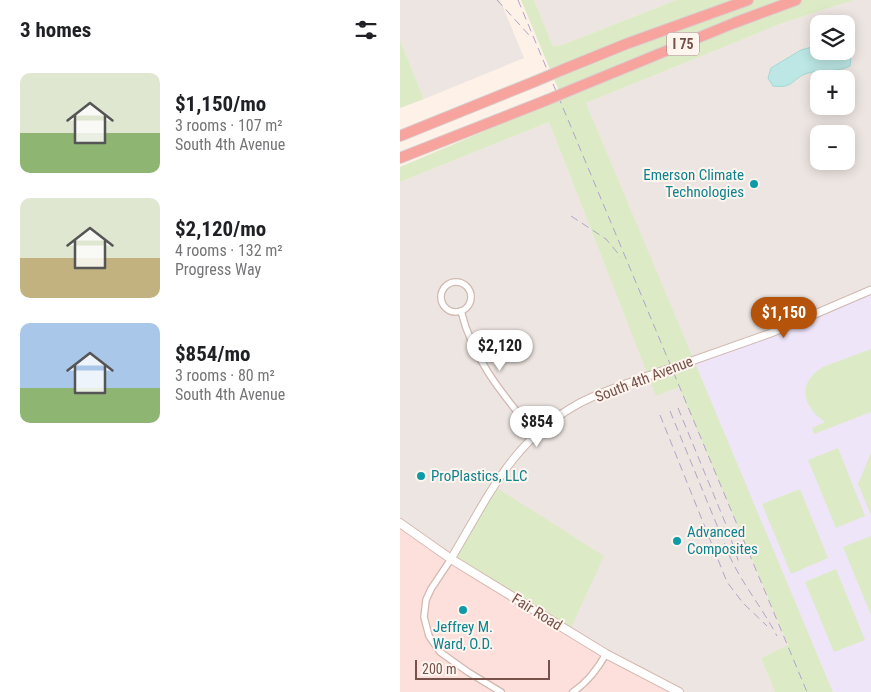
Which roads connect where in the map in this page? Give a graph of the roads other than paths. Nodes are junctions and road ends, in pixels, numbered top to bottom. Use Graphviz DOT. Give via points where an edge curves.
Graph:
graph roads {
  1 [pos="748,0"];
  2 [pos="796,0"];
  3 [pos="400,134"];
  4 [pos="400,159"];
  5 [pos="871,290"];
  6 [pos="461,311"];
  7 [pos="535,434"];
  8 [pos="400,523"];
  9 [pos="451,560"];
  10 [pos="606,654"];
  11 [pos="501,692"];
  12 [pos="573,692"];
  13 [pos="679,692"];
  1 -- 3 [label="highway, I 75, bridge" via="626,44"];
  2 -- 4 [label="highway, I 75, bridge"];
  5 -- 7 [label="street, South 4th Avenue, bridge" via="771,333 578,404"];
  6 -- 6 [label="street" via="469,305 470,291 462,284 451,283 444,289 443,303 451,311"];
  6 -- 7 [label="street" via="473,347 496,387"];
  7 -- 9 [label="street, South 4th Avenue" via="502,473"];
  8 -- 9 [label="main road, Fair Road"];
  9 -- 10 [label="main road, Fair Road"];
  9 -- 11 [label="street" via="426,600 424,617 429,636 440,652"];
  10 -- 12 [label="street" via="585,684"];
  10 -- 13 [label="main road, Fair Road"];
}
